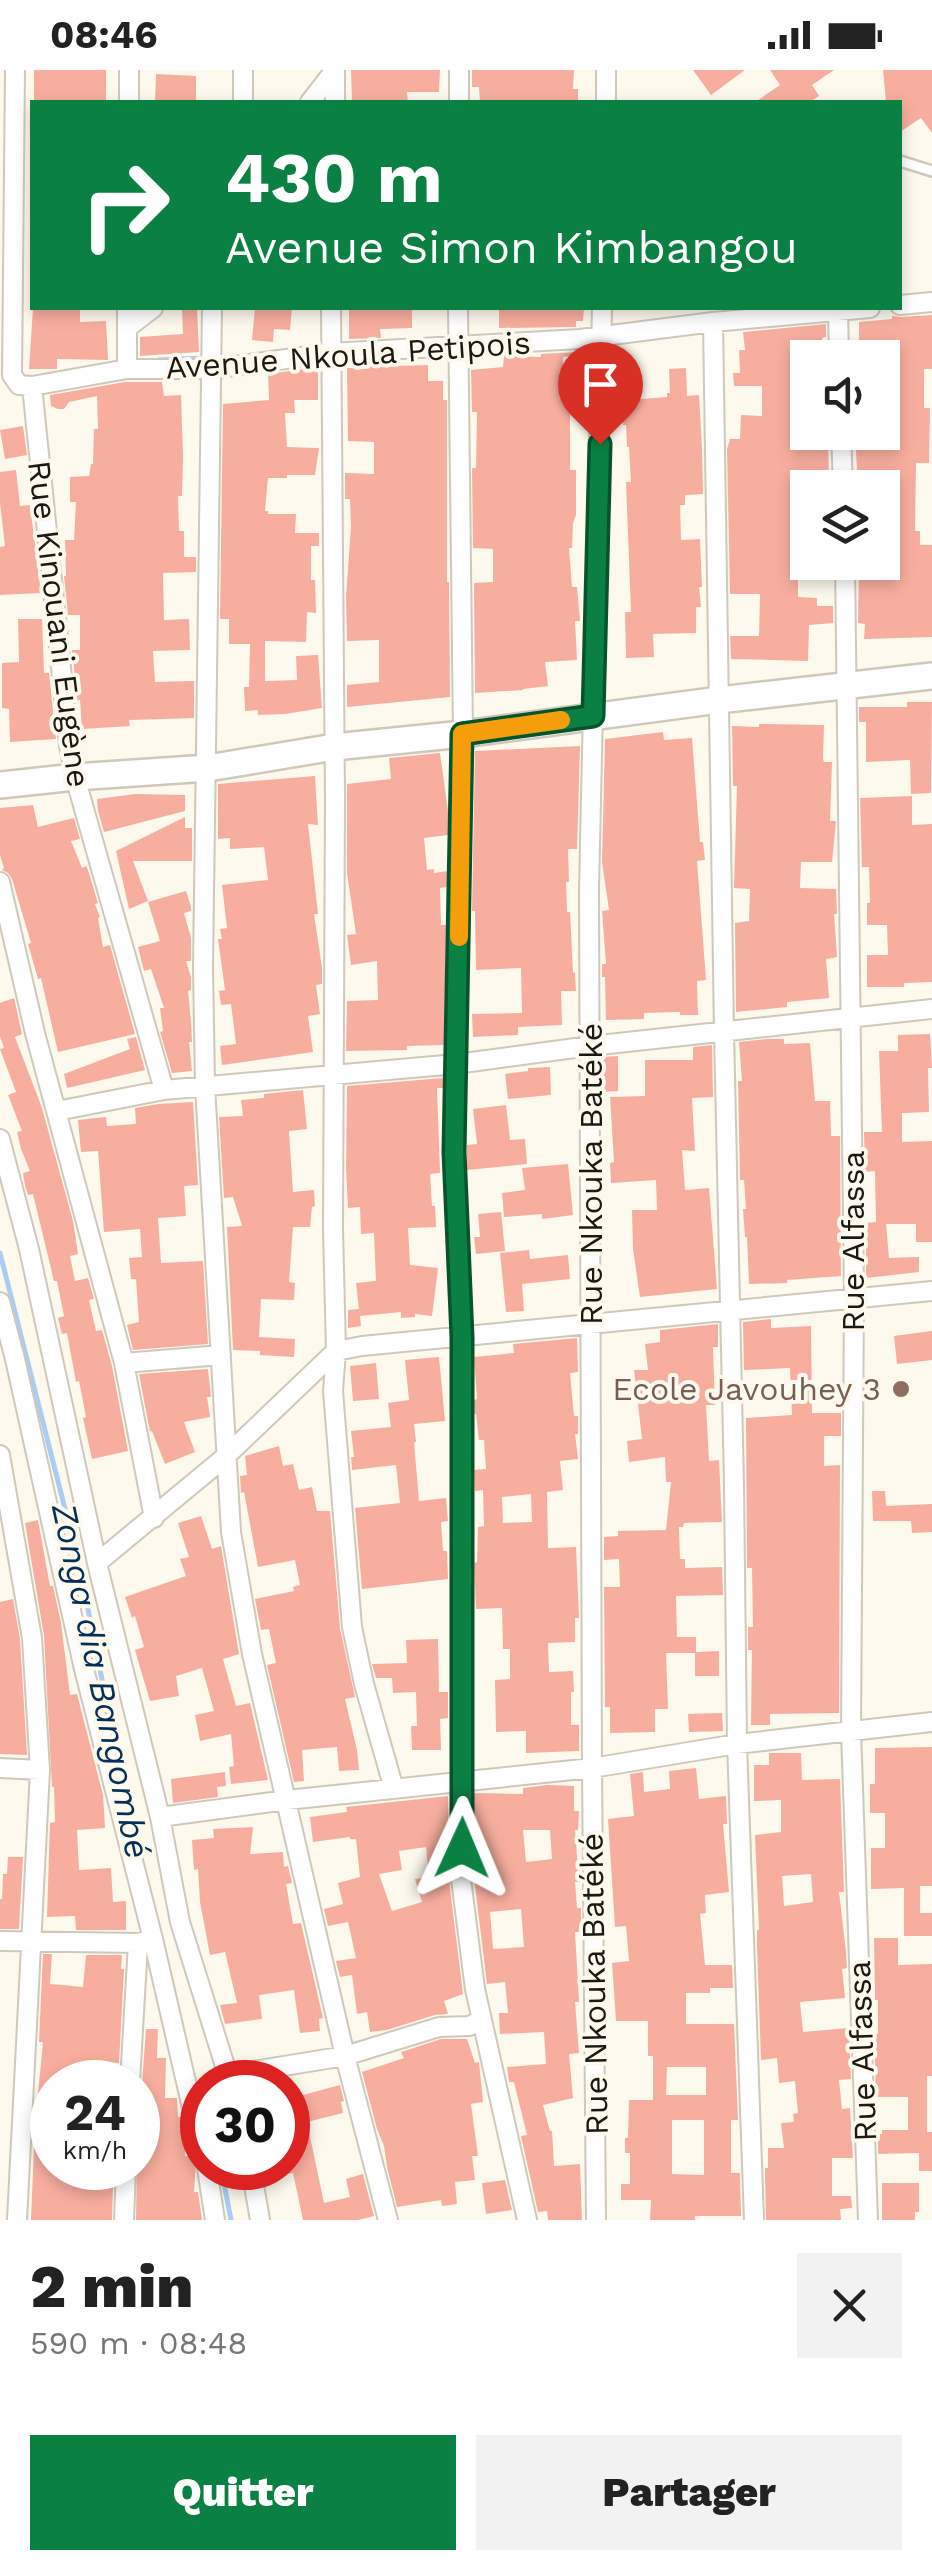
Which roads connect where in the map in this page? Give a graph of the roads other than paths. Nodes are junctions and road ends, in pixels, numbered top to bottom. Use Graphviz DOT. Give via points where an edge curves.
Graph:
graph roads {
  1 [pos="15,70"];
  2 [pos="129,70"];
  3 [pos="244,70"];
  4 [pos="459,70"];
  5 [pos="606,70"];
  6 [pos="129,100"];
  7 [pos="243,100"];
  8 [pos="312,100"];
  9 [pos="335,100"];
  10 [pos="459,100"];
  11 [pos="606,100"];
  12 [pos="902,162"];
  13 [pos="932,170"];
  14 [pos="932,302"];
  15 [pos="902,305"];
  16 [pos="127,310"];
  17 [pos="151,310"];
  18 [pos="212,310"];
  19 [pos="331,310"];
  20 [pos="458,310"];
  21 [pos="602,310"];
  22 [pos="838,310"];
  23 [pos="713,322"];
  24 [pos="127,334"];
  25 [pos="601,336"];
  26 [pos="839,340"];
  27 [pos="458,345"];
  28 [pos="330,353"];
  29 [pos="127,369"];
  30 [pos="212,369"];
  31 [pos="32,386"];
  32 [pos="845,580"];
  33 [pos="932,676"];
  34 [pos="848,686"];
  35 [pos="718,700"];
  36 [pos="593,716"];
  37 [pos="462,734"];
  38 [pos="334,746"];
  39 [pos="208,768"];
  40 [pos="75,777"];
  41 [pos="0,785"];
  42 [pos="0,882"];
  43 [pos="932,1009"];
  44 [pos="852,1018"];
  45 [pos="724,1032"];
  46 [pos="590,1046"];
  47 [pos="456,1064"];
  48 [pos="332,1073"];
  49 [pos="205,1086"];
  50 [pos="164,1090"];
  51 [pos="57,1111"];
  52 [pos="0,1140"];
  53 [pos="932,1291"];
  54 [pos="854,1298"];
  55 [pos="0,1302"];
  56 [pos="730,1310"];
  57 [pos="592,1323"];
  58 [pos="462,1337"];
  59 [pos="336,1351"];
  60 [pos="221,1356"];
  61 [pos="124,1364"];
  62 [pos="0,1455"];
  63 [pos="225,1457"];
  64 [pos="154,1518"];
  65 [pos="98,1563"];
  66 [pos="932,1722"];
  67 [pos="851,1730"];
  68 [pos="736,1744"];
  69 [pos="0,1768"];
  70 [pos="592,1768"];
  71 [pos="40,1770"];
  72 [pos="462,1780"];
  73 [pos="394,1789"];
  74 [pos="287,1800"];
  75 [pos="160,1817"];
  76 [pos="145,1941"];
  77 [pos="0,1942"];
  78 [pos="30,1942"];
  79 [pos="482,2020"];
  80 [pos="345,2056"];
  81 [pos="132,2060"];
  82 [pos="223,2060"];
  83 [pos="310,2063"];
  84 [pos="180,2070"];
  85 [pos="125,2190"];
  86 [pos="210,2190"];
  87 [pos="254,2190"];
  88 [pos="18,2220"];
  89 [pos="124,2220"];
  90 [pos="215,2220"];
  91 [pos="260,2220"];
  92 [pos="388,2220"];
  93 [pos="526,2220"];
  94 [pos="596,2220"];
  95 [pos="754,2220"];
  96 [pos="868,2220"];
  1 -- 31 [label="street" via="12,375"];
  2 -- 6 [label="street"];
  3 -- 7 [label="street"];
  4 -- 10 [label="street"];
  5 -- 11 [label="street"];
  8 -- 9 [label="street" via="335,70"];
  12 -- 13 [label="lane"];
  14 -- 15 [label="street"];
  16 -- 24 [label="street"];
  17 -- 24 [label="street"];
  18 -- 30 [label="street"];
  19 -- 28 [label="street"];
  20 -- 27 [label="street"];
  21 -- 25 [label="street, Rue Nkouka Batéké"];
  22 -- 23 [label="street, Avenue Nkoula Petipois"];
  22 -- 26 [label="street"];
  23 -- 25 [label="street, Avenue Nkoula Petipois"];
  23 -- 35 [label="street"];
  24 -- 29 [label="street"];
  25 -- 27 [label="street, Avenue Nkoula Petipois"];
  25 -- 36 [label="street, Rue Nkouka Batéké"];
  27 -- 28 [label="street, Avenue Nkoula Petipois"];
  27 -- 37 [label="street"];
  28 -- 30 [label="street, Avenue Nkoula Petipois"];
  28 -- 38 [label="street"];
  29 -- 30 [label="street, Avenue Nkoula Petipois"];
  29 -- 31 [label="street, Avenue Nkoula Petipois"];
  30 -- 39 [label="street"];
  31 -- 40 [label="street, Rue Kinouani Eugène"];
  32 -- 34 [label="street, Rue Alfassa"];
  33 -- 34 [label="street"];
  34 -- 35 [label="street"];
  34 -- 44 [label="street, Rue Alfassa"];
  35 -- 36 [label="street"];
  35 -- 45 [label="street"];
  36 -- 37 [label="street"];
  36 -- 46 [label="street, Rue Nkouka Batéké"];
  37 -- 38 [label="street"];
  37 -- 47 [label="street"];
  38 -- 39 [label="street"];
  38 -- 48 [label="street"];
  39 -- 40 [label="street"];
  39 -- 49 [label="street"];
  40 -- 41 [label="street"];
  40 -- 50 [label="street, Rue Kinouani Eugène"];
  42 -- 51 [label="street"];
  43 -- 44 [label="street"];
  44 -- 45 [label="street"];
  44 -- 54 [label="street, Rue Alfassa"];
  45 -- 46 [label="street"];
  45 -- 56 [label="street"];
  46 -- 47 [label="street"];
  46 -- 57 [label="street, Rue Nkouka Batéké"];
  47 -- 48 [label="street"];
  47 -- 58 [label="street"];
  48 -- 49 [label="street"];
  48 -- 59 [label="street"];
  49 -- 50 [label="street"];
  49 -- 60 [label="street"];
  50 -- 51 [label="street"];
  51 -- 61 [label="street"];
  52 -- 65 [label="street"];
  53 -- 54 [label="street"];
  54 -- 56 [label="street"];
  54 -- 67 [label="street, Rue Alfassa"];
  55 -- 76 [label="street"];
  56 -- 57 [label="street"];
  56 -- 68 [label="street"];
  57 -- 58 [label="street"];
  57 -- 70 [label="street, Rue Nkouka Batéké"];
  58 -- 59 [label="street"];
  58 -- 72 [label="street"];
  59 -- 63 [label="street"];
  59 -- 73 [label="street" via="352,1627"];
  60 -- 61 [label="street"];
  60 -- 63 [label="street"];
  61 -- 64 [label="street"];
  62 -- 71 [label="street" via="32,1638"];
  63 -- 64 [label="street"];
  63 -- 74 [label="street" via="239,1584"];
  64 -- 65 [label="street"];
  65 -- 75 [label="street"];
  66 -- 67 [label="street"];
  67 -- 68 [label="street"];
  67 -- 96 [label="street, Rue Alfassa"];
  68 -- 70 [label="street"];
  68 -- 95 [label="street"];
  69 -- 71 [label="street"];
  70 -- 72 [label="street"];
  70 -- 94 [label="street, Rue Nkouka Batéké"];
  71 -- 78 [label="street"];
  72 -- 73 [label="street"];
  72 -- 79 [label="street" via="462,1898"];
  73 -- 74 [label="street"];
  74 -- 75 [label="street"];
  74 -- 80 [label="street"];
  75 -- 82 [label="street" via="180,1922"];
  76 -- 78 [label="street"];
  76 -- 81 [label="street"];
  76 -- 84 [label="street"];
  77 -- 78 [label="street"];
  78 -- 88 [label="street"];
  79 -- 80 [label="street"];
  79 -- 93 [label="street"];
  80 -- 83 [label="street"];
  80 -- 92 [label="street"];
  85 -- 89 [label="street"];
  86 -- 90 [label="street"];
  87 -- 91 [label="street"];
}
